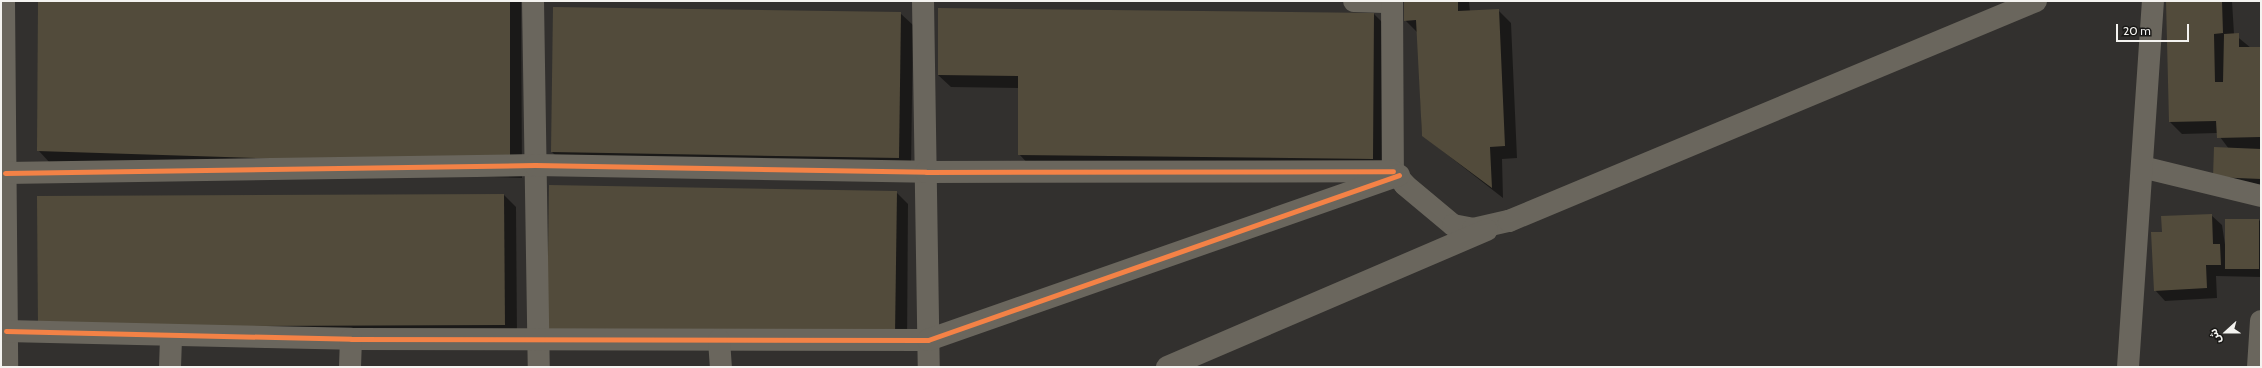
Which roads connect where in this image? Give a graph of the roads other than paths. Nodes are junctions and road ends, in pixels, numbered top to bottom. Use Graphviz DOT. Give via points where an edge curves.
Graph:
graph roads {
  1 [pos="4,1"];
  2 [pos="534,1"];
  3 [pos="923,1"];
  4 [pos="1354,1"];
  5 [pos="2036,1"];
  6 [pos="2153,1"];
  7 [pos="1392,2"];
  8 [pos="535,165"];
  9 [pos="2142,167"];
  10 [pos="926,172"];
  11 [pos="5,173"];
  12 [pos="1396,173"];
  13 [pos="2261,196"];
  14 [pos="1509,221"];
  15 [pos="2261,321"];
  16 [pos="6,331"];
  17 [pos="171,337"];
  18 [pos="351,339"];
  19 [pos="719,340"];
  20 [pos="928,340"];
  21 [pos="539,341"];
  22 [pos="7,367"];
  23 [pos="170,367"];
  24 [pos="350,367"];
  25 [pos="539,367"];
  26 [pos="721,367"];
  27 [pos="929,367"];
  28 [pos="1167,367"];
  29 [pos="2128,367"];
  30 [pos="2258,367"];
  1 -- 11 [label="street"];
  2 -- 8 [label="street"];
  3 -- 10 [label="street"];
  4 -- 7 [label="street"];
  5 -- 14 [label="street"];
  6 -- 9 [label="street"];
  7 -- 12 [label="street"];
  8 -- 10 [label="street"];
  8 -- 11 [label="street"];
  8 -- 21 [label="street"];
  9 -- 13 [label="street"];
  9 -- 29 [label="street"];
  10 -- 12 [label="street"];
  10 -- 20 [label="street"];
  11 -- 16 [label="street"];
  12 -- 14 [label="street" via="1405,185 1453,225 1473,229"];
  12 -- 20 [label="street"];
  14 -- 28 [label="street"];
  15 -- 30 [label="street"];
  16 -- 17 [label="street"];
  16 -- 22 [label="street"];
  17 -- 18 [label="street"];
  17 -- 23 [label="street"];
  18 -- 21 [label="street"];
  18 -- 24 [label="street"];
  19 -- 20 [label="street"];
  19 -- 21 [label="street"];
  19 -- 26 [label="street"];
  20 -- 27 [label="street"];
  21 -- 25 [label="street"];
}
